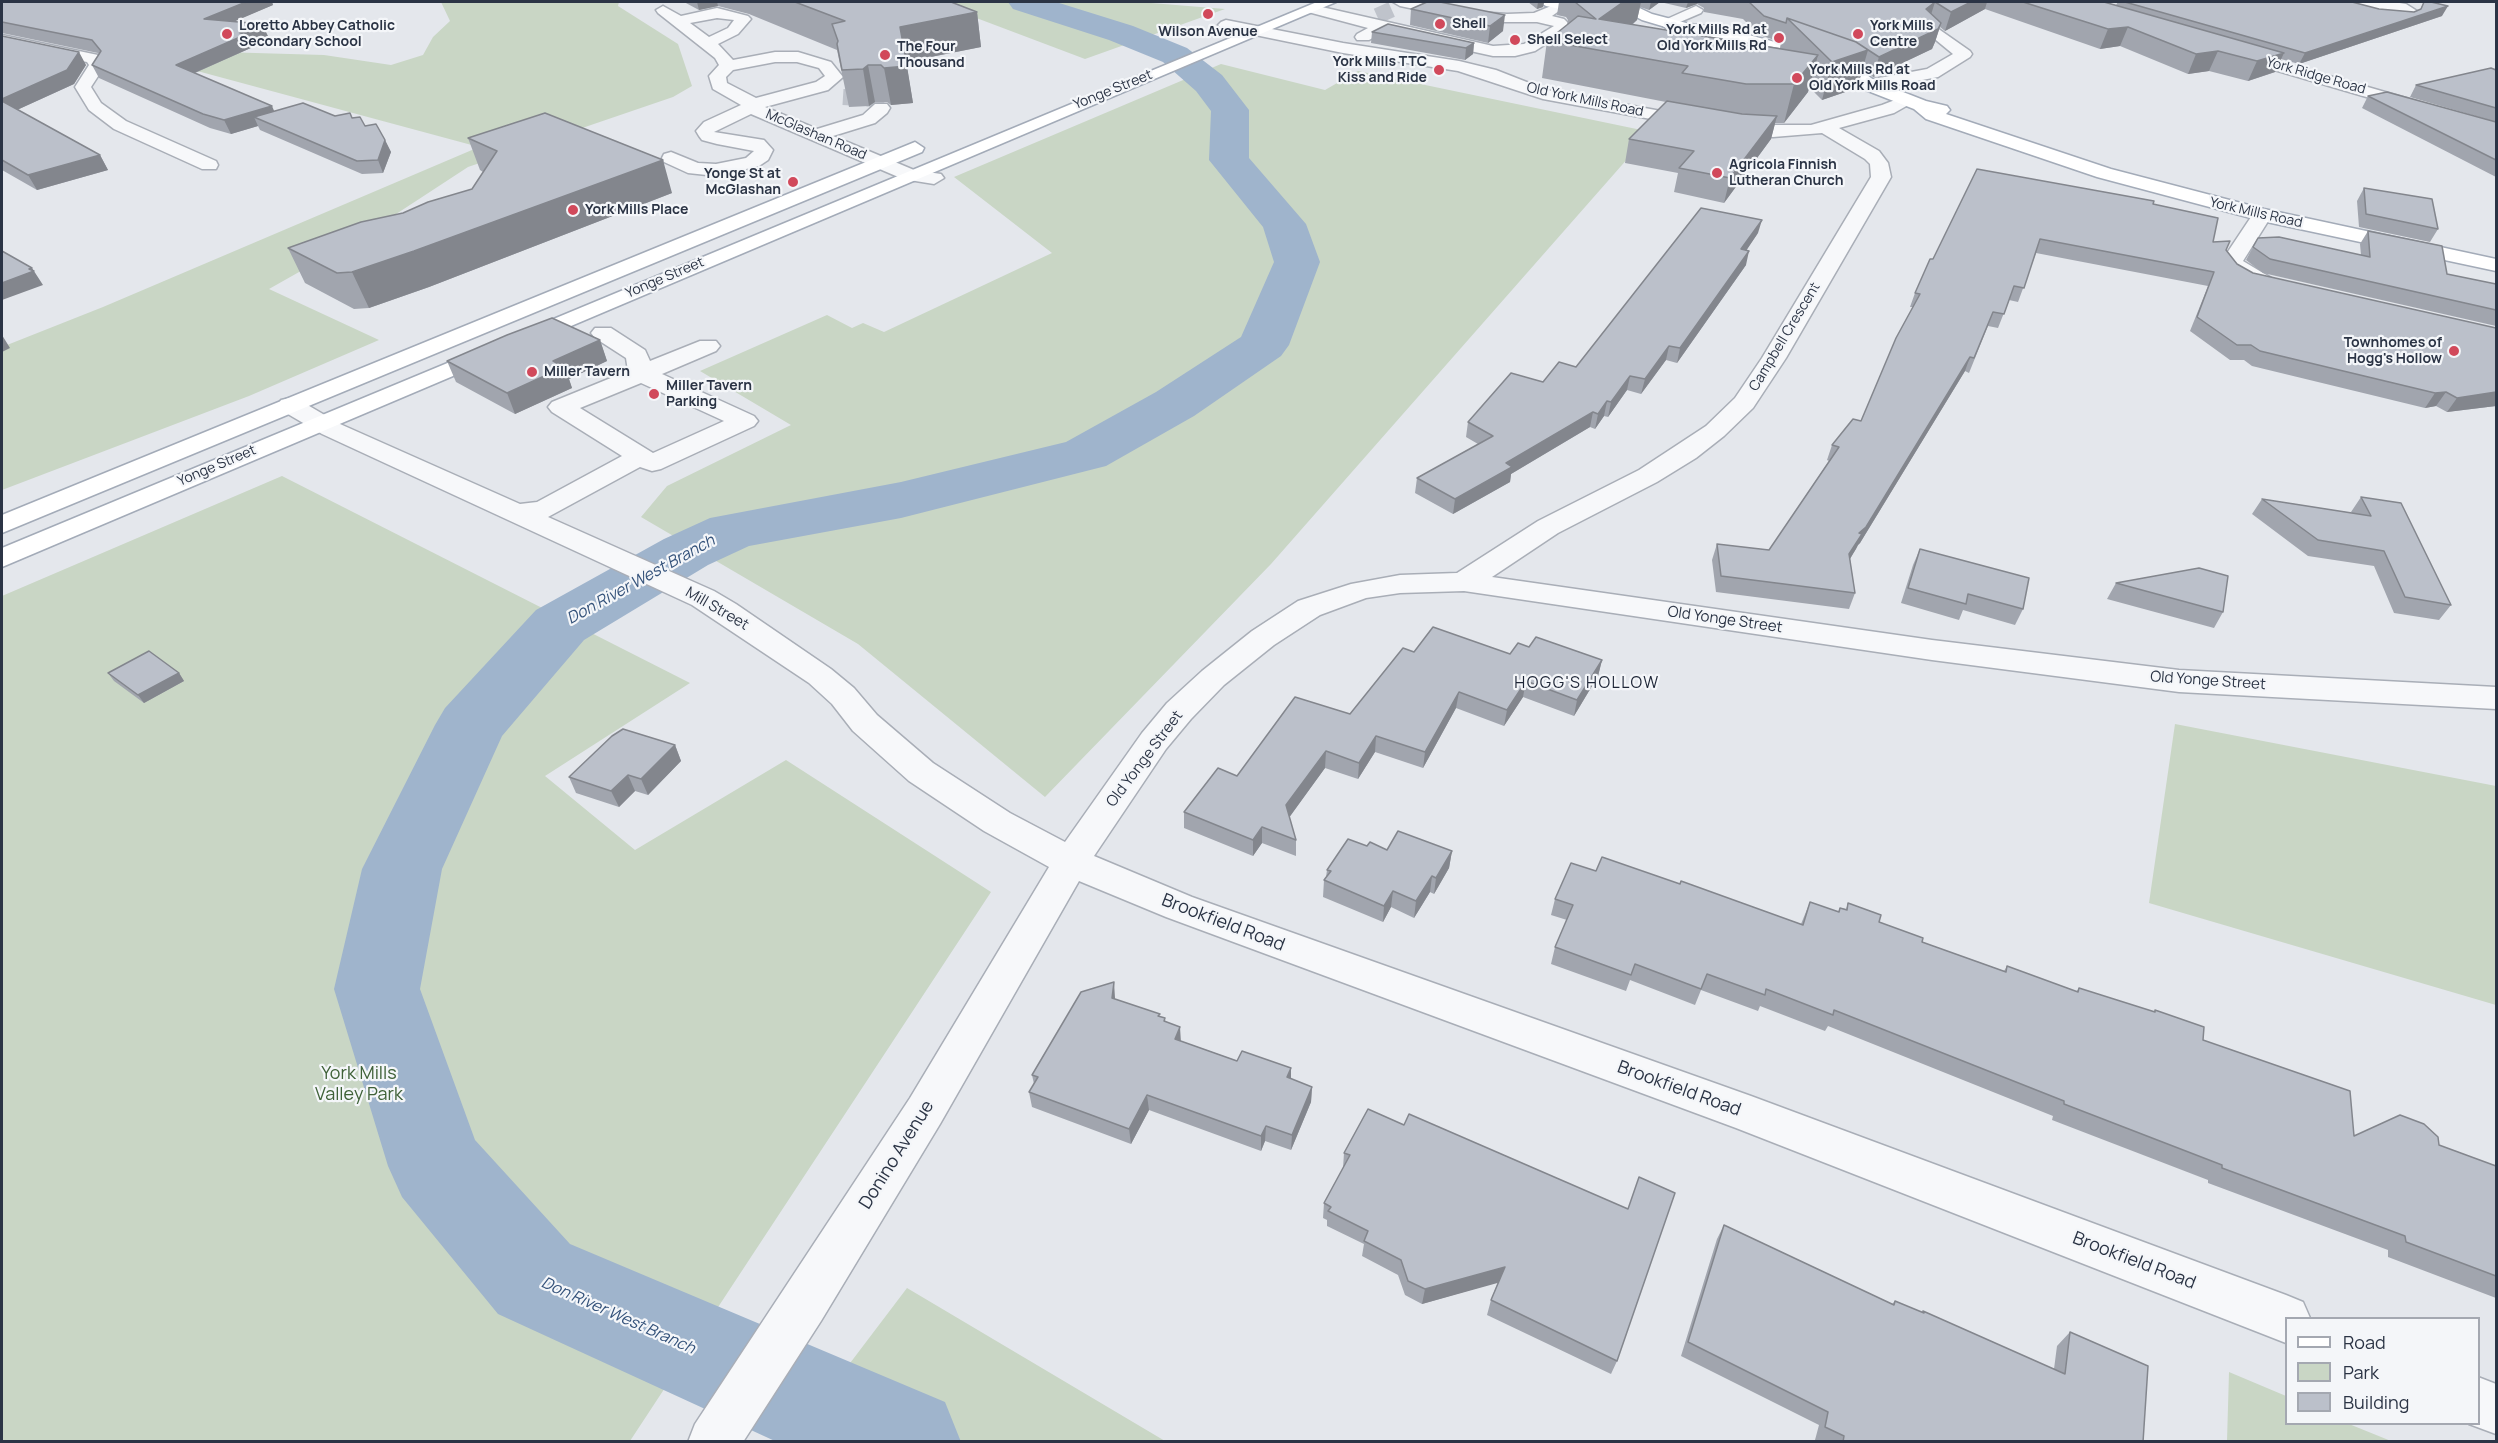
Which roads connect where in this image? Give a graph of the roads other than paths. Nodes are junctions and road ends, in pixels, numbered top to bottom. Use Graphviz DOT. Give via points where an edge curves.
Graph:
graph roads {
  1 [pos="1329,2"];
  2 [pos="1546,2"];
  3 [pos="1602,2"];
  4 [pos="2336,2"];
  5 [pos="2363,2"];
  6 [pos="1564,5"];
  7 [pos="1313,9"];
  8 [pos="663,10"];
  9 [pos="1696,10"];
  10 [pos="1399,12"];
  11 [pos="1249,15"];
  12 [pos="1537,17"];
  13 [pos="1647,17"];
  14 [pos="679,21"];
  15 [pos="1666,23"];
  16 [pos="1226,25"];
  17 [pos="1452,28"];
  18 [pos="1930,28"];
  19 [pos="1259,31"];
  20 [pos="1206,33"];
  21 [pos="2,40"];
  22 [pos="709,44"];
  23 [pos="1343,48"];
  24 [pos="2222,50"];
  25 [pos="728,66"];
  26 [pos="1869,85"];
  27 [pos="1914,103"];
  28 [pos="754,104"];
  29 [pos="881,108"];
  30 [pos="805,113"];
  31 [pos="784,122"];
  32 [pos="1825,127"];
  33 [pos="2496,130"];
  34 [pos="817,135"];
  35 [pos="936,140"];
  36 [pos="671,158"];
  37 [pos="881,162"];
  38 [pos="209,165"];
  39 [pos="910,176"];
  40 [pos="933,178"];
  41 [pos="2262,215"];
  42 [pos="2496,265"];
  43 [pos="2290,290"];
  44 [pos="603,333"];
  45 [pos="708,346"];
  46 [pos="640,373"];
  47 [pos="290,405"];
  48 [pos="319,422"];
  49 [pos="641,456"];
  50 [pos="516,513"];
  51 [pos="2,525"];
  52 [pos="2,558"];
  53 [pos="1464,582"];
  54 [pos="2496,698"];
  55 [pos="1071,862"];
  56 [pos="2285,1319"];
  57 [pos="2480,1403"];
  58 [pos="2496,1409"];
  59 [pos="721,1430"];
  1 -- 7 [label="main road, Yonge Street"];
  2 -- 6 [label="main road, York Mills Road"];
  3 -- 13 [label="main road, York Mills Road" via="1629,7"];
  4 -- 5 [label="street" via="2374,13 2408,16 2409,11 2401,7"];
  6 -- 12 [label="street"];
  6 -- 13 [label="main road, York Mills Road" via="1616,16"];
  7 -- 10 [label="street" via="1346,17"];
  7 -- 19 [label="main road, Yonge Street"];
  8 -- 14 [label="street"];
  9 -- 15 [label="street"];
  10 -- 17 [label="street"];
  10 -- 17 [label="street"];
  10 -- 23 [label="street"];
  11 -- 16 [label="main road"];
  12 -- 17 [label="street"];
  12 -- 17 [label="street" via="1564,27 1529,48 1515,51 1493,51"];
  13 -- 15 [label="main road, York Mills Road"];
  14 -- 22 [label="street"];
  14 -- 22 [label="street" via="717,13 743,19 733,31"];
  15 -- 26 [label="main road, York Mills Road" via="1779,48 1853,73"];
  16 -- 19 [label="street, Old York Mills Road"];
  16 -- 20 [label="main road"];
  18 -- 26 [label="street" via="1964,54 1932,73"];
  19 -- 23 [label="street, Old York Mills Road"];
  19 -- 39 [label="main road, Yonge Street"];
  21 -- 38 [label="street" via="92,58 98,64 83,87 95,106 120,125"];
  22 -- 25 [label="street"];
  23 -- 32 [label="street, Old York Mills Road" via="1459,66 1543,94 1737,130 1791,132"];
  24 -- 33 [label="street, York Ridge Road"];
  25 -- 28 [label="street, McGlashan Road" via="717,76 719,85"];
  25 -- 28 [label="street" via="798,57 825,65 835,74 833,80 822,86"];
  26 -- 27 [label="main road, York Mills Road"];
  27 -- 32 [label="street, Old York Mills Road"];
  27 -- 41 [label="main road, York Mills Road" via="1932,115 2000,140 2104,173"];
  28 -- 31 [label="street, McGlashan Road" via="758,111"];
  28 -- 36 [label="street" via="705,131 708,136 723,140 758,144 764,150 761,156 736,167 716,170 695,170"];
  29 -- 34 [label="street" via="869,119"];
  30 -- 31 [label="street"];
  31 -- 34 [label="street, McGlashan Road"];
  32 -- 53 [label="street, Campbell Crescent" via="1872,155 1879,163 1881,177 1744,403 1687,452 1548,527"];
  34 -- 37 [label="street, McGlashan Road"];
  35 -- 37 [label="main road, Yonge Street"];
  37 -- 39 [label="street, McGlashan Road"];
  37 -- 47 [label="main road, Yonge Street"];
  39 -- 40 [label="street"];
  39 -- 48 [label="main road, Yonge Street"];
  41 -- 42 [label="main road, York Mills Road"];
  41 -- 43 [label="street" via="2232,262 2254,280"];
  44 -- 46 [label="street" via="637,355"];
  45 -- 46 [label="street"];
  46 -- 49 [label="street" via="561,407"];
  46 -- 49 [label="street" via="745,421 652,463"];
  47 -- 48 [label="street, Mill Street"];
  47 -- 51 [label="main road, Yonge Street"];
  48 -- 50 [label="street, Mill Street"];
  48 -- 52 [label="main road, Yonge Street"];
  49 -- 50 [label="street" via="544,510"];
  50 -- 55 [label="street, Mill Street" via="703,598 820,676 897,753 951,793"];
  53 -- 54 [label="street, Old Yonge Street" via="1932,650 2180,681"];
  53 -- 55 [label="street, Old Yonge Street" via="1361,590 1309,608 1285,622 1240,655 1179,711"];
  55 -- 56 [label="street, Brookfield Road" via="1179,907 1751,1115"];
  55 -- 59 [label="street, Donino Avenue" via="958,1057"];
  57 -- 58 [label="street"];
}
